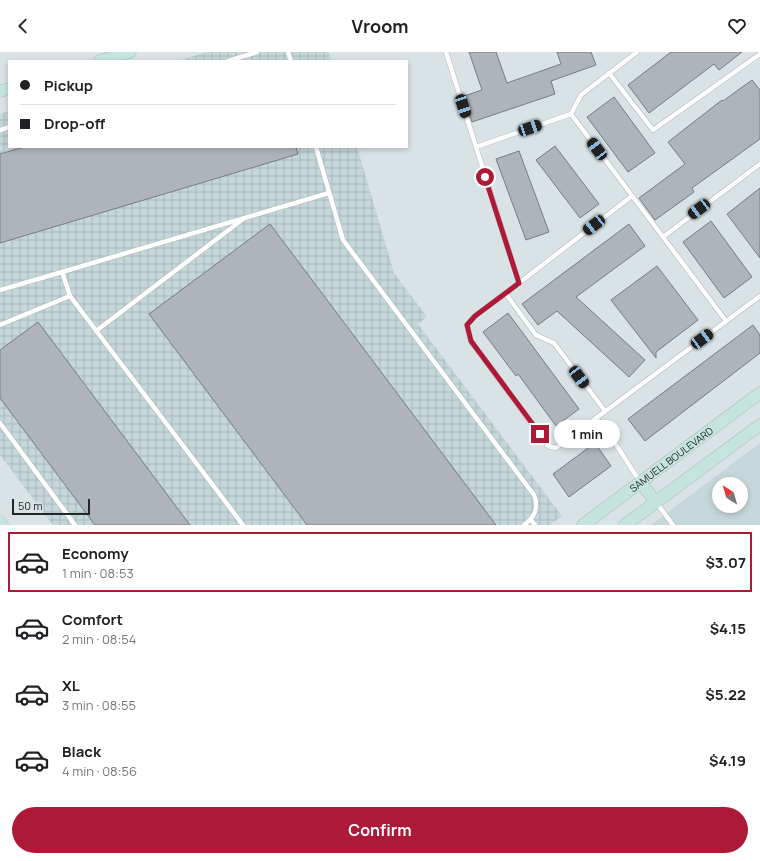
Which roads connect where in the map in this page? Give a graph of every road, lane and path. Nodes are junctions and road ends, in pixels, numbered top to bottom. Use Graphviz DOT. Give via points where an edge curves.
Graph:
graph roads {
  1 [pos="130,52"];
  2 [pos="257,52"];
  3 [pos="446,52"];
  4 [pos="637,52"];
  5 [pos="760,54"];
  6 [pos="103,60"];
  7 [pos="231,60"];
  8 [pos="609,73"];
  9 [pos="570,114"];
  10 [pos="476,147"];
  11 [pos="316,148"];
  12 [pos="760,164"];
  13 [pos="329,192"];
  14 [pos="632,196"];
  15 [pos="246,218"];
  16 [pos="663,237"];
  17 [pos="62,272"];
  18 [pos="519,283"];
  19 [pos="0,290"];
  20 [pos="505,293"];
  21 [pos="70,296"];
  22 [pos="760,296"];
  23 [pos="726,321"];
  24 [pos="0,325"];
  25 [pos="96,331"];
  26 [pos="760,393"];
  27 [pos="605,411"];
  28 [pos="596,418"];
  29 [pos="0,423"];
  30 [pos="760,425"];
  31 [pos="640,482"];
  32 [pos="656,502"];
  33 [pos="531,520"];
  34 [pos="0,522"];
  35 [pos="2,525"];
  36 [pos="75,525"];
  37 [pos="243,525"];
  38 [pos="524,525"];
  39 [pos="535,525"];
  40 [pos="583,525"];
  41 [pos="625,525"];
  42 [pos="673,525"];
  1 -- 6 [label="main road"];
  2 -- 7 [label="lane"];
  3 -- 10 [label="lane"];
  4 -- 8 [label="lane"];
  5 -- 8 [label="lane" via="653,130"];
  8 -- 9 [label="lane" via="580,95"];
  9 -- 10 [label="lane"];
  9 -- 14 [label="lane"];
  10 -- 18 [label="lane"];
  11 -- 13 [label="lane"];
  12 -- 16 [label="lane"];
  13 -- 15 [label="lane"];
  13 -- 33 [label="lane" via="343,240 534,495 537,508"];
  14 -- 16 [label="lane"];
  14 -- 18 [label="lane"];
  15 -- 17 [label="lane"];
  15 -- 25 [label="lane"];
  16 -- 23 [label="lane"];
  17 -- 19 [label="lane"];
  17 -- 21 [label="lane"];
  18 -- 20 [label="lane"];
  20 -- 27 [label="lane" via="536,335 554,343"];
  20 -- 28 [label="lane" via="467,325 471,341 548,446 556,448"];
  21 -- 24 [label="lane"];
  21 -- 25 [label="lane"];
  22 -- 23 [label="lane"];
  23 -- 27 [label="lane"];
  25 -- 37 [label="lane"];
  26 -- 31 [label="main road, SAMUELL BOULEVARD"];
  27 -- 28 [label="lane"];
  28 -- 31 [label="lane"];
  29 -- 36 [label="lane"];
  30 -- 32 [label="main road"];
  31 -- 32 [label="main road"];
  31 -- 40 [label="main road, SAMUELL BOULEVARD"];
  32 -- 41 [label="main road"];
  32 -- 42 [label="lane"];
  33 -- 38 [label="lane"];
  33 -- 39 [label="lane"];
  34 -- 35 [label="main road"];
}
